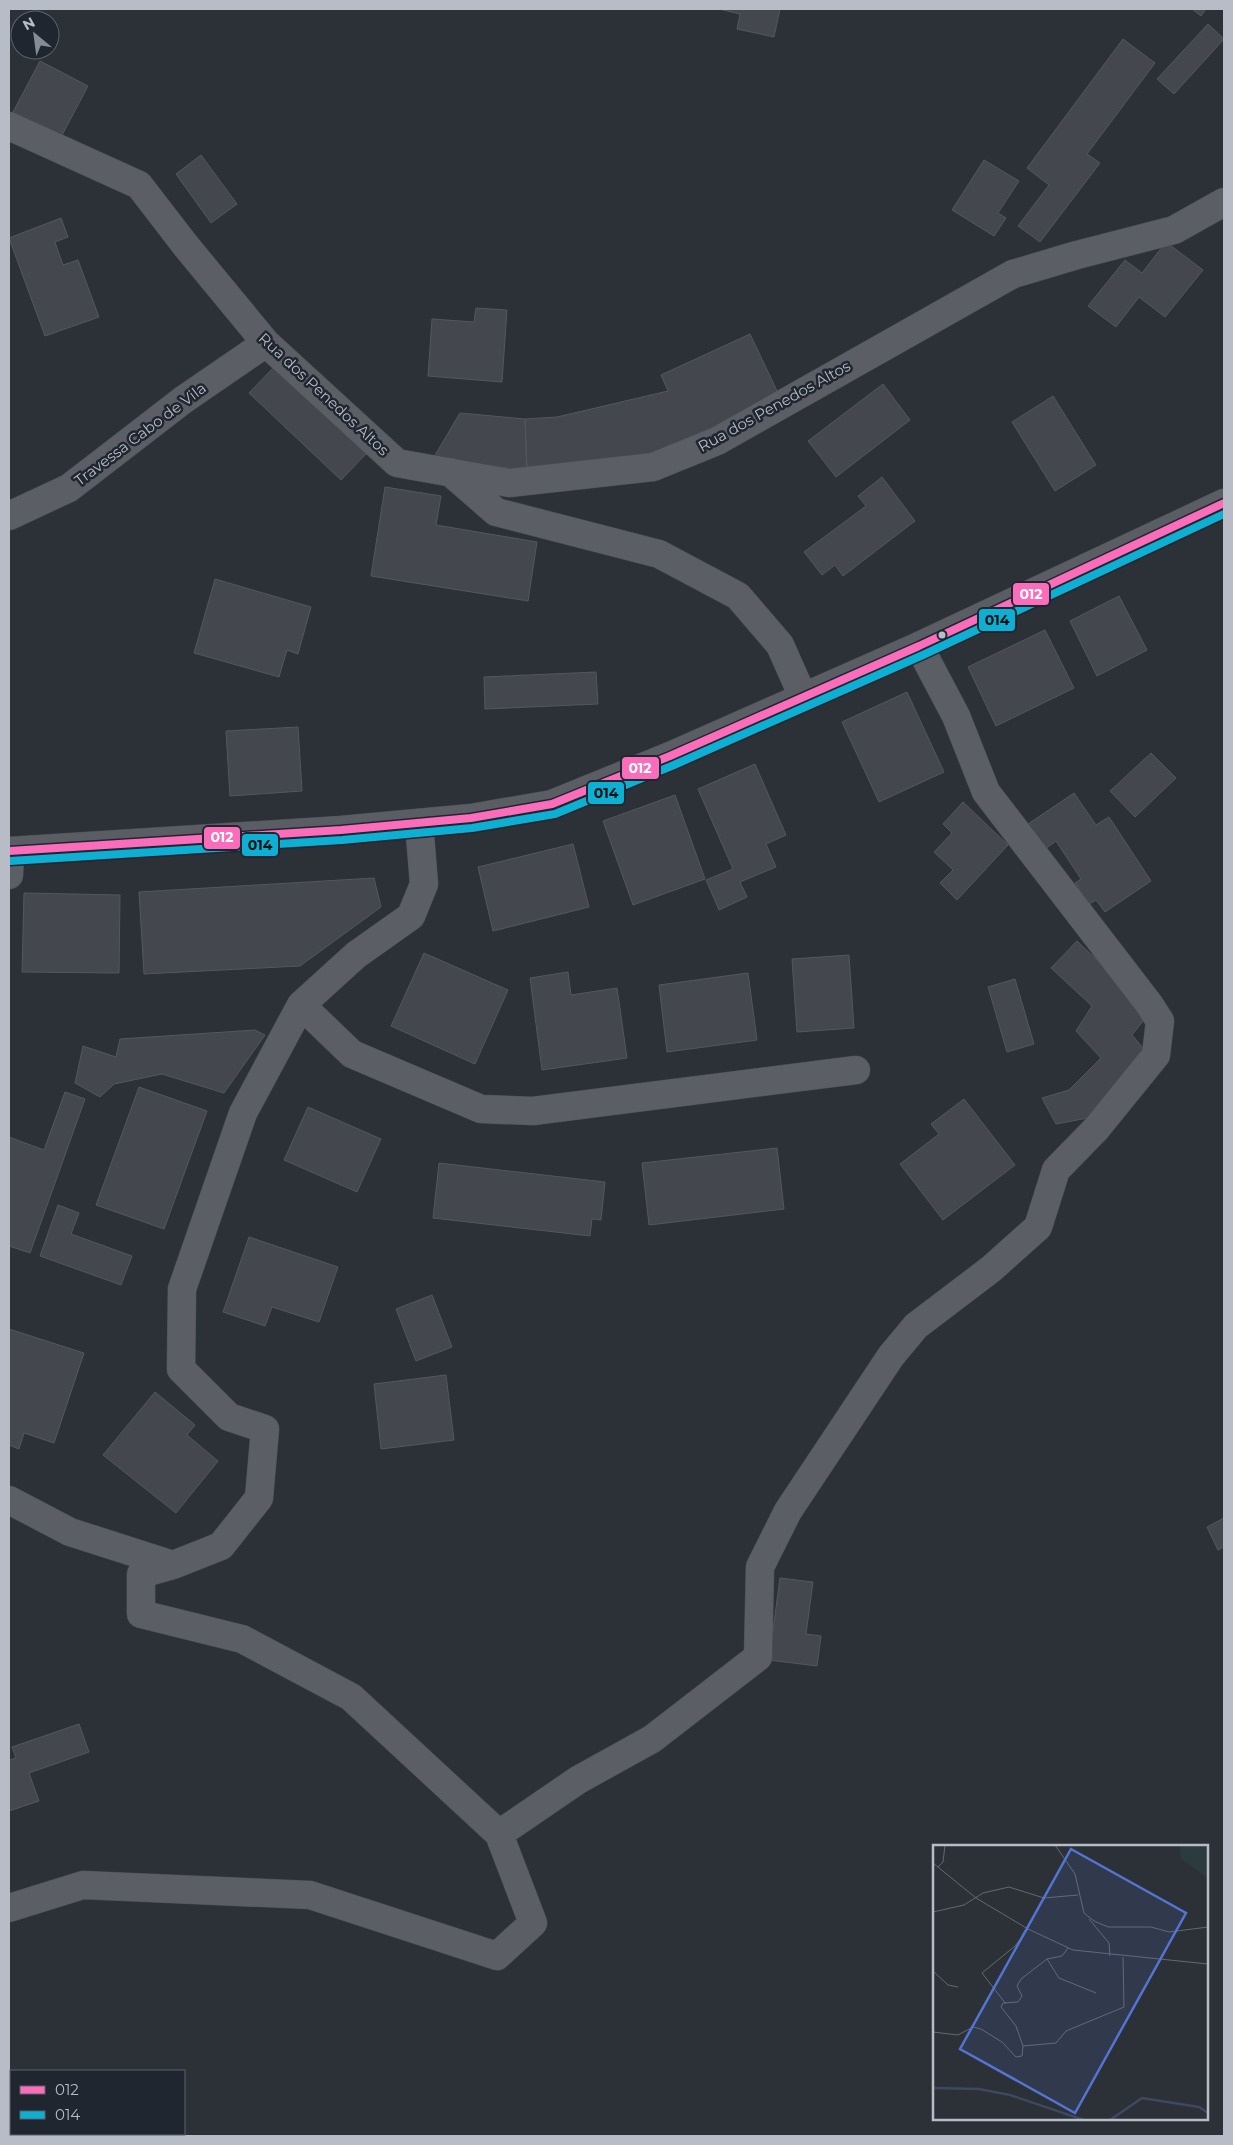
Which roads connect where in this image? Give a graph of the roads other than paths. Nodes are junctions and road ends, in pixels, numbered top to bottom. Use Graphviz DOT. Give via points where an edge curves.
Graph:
graph roads {
  1 [pos="9,126"];
  2 [pos="1224,202"];
  3 [pos="266,342"];
  4 [pos="450,472"];
  5 [pos="1224,503"];
  6 [pos="9,516"];
  7 [pos="920,646"];
  8 [pos="803,697"];
  9 [pos="419,823"];
  10 [pos="9,859"];
  11 [pos="301,1005"];
  12 [pos="856,1070"];
  13 [pos="9,1500"];
  14 [pos="173,1565"];
  15 [pos="499,1834"];
  16 [pos="9,1908"];
  1 -- 3 [label="street, Rua dos Penedos Altos" via="139,185"];
  2 -- 4 [label="street, Rua dos Penedos Altos" via="1174,230 1013,274 716,441 653,467 509,482"];
  3 -- 4 [label="street, Rua dos Penedos Altos" via="397,463"];
  3 -- 6 [label="street, Travessa Cabo de Vila" via="183,400 69,488"];
  4 -- 8 [label="street" via="496,512 659,554 738,596 780,645"];
  5 -- 7 [label="street"];
  7 -- 8 [label="street"];
  7 -- 15 [label="street" via="956,716 986,792 1160,1021 1156,1055 1096,1129 1056,1170 1038,1228 991,1269 916,1326 891,1356 793,1503 760,1568 758,1657 652,1739 578,1780"];
  8 -- 9 [label="street" via="552,804"];
  9 -- 10 [label="street"];
  9 -- 11 [label="street" via="424,884 411,916 356,955"];
  11 -- 12 [label="street" via="352,1054 481,1109 533,1111"];
  11 -- 14 [label="street" via="243,1113 182,1289 181,1369 229,1417 265,1429 259,1498 221,1546"];
  13 -- 14 [label="street" via="70,1532"];
  14 -- 15 [label="street" via="141,1574 141,1614 242,1639 350,1697"];
  15 -- 16 [label="street" via="533,1922 497,1956 310,1894 84,1886"];
}
